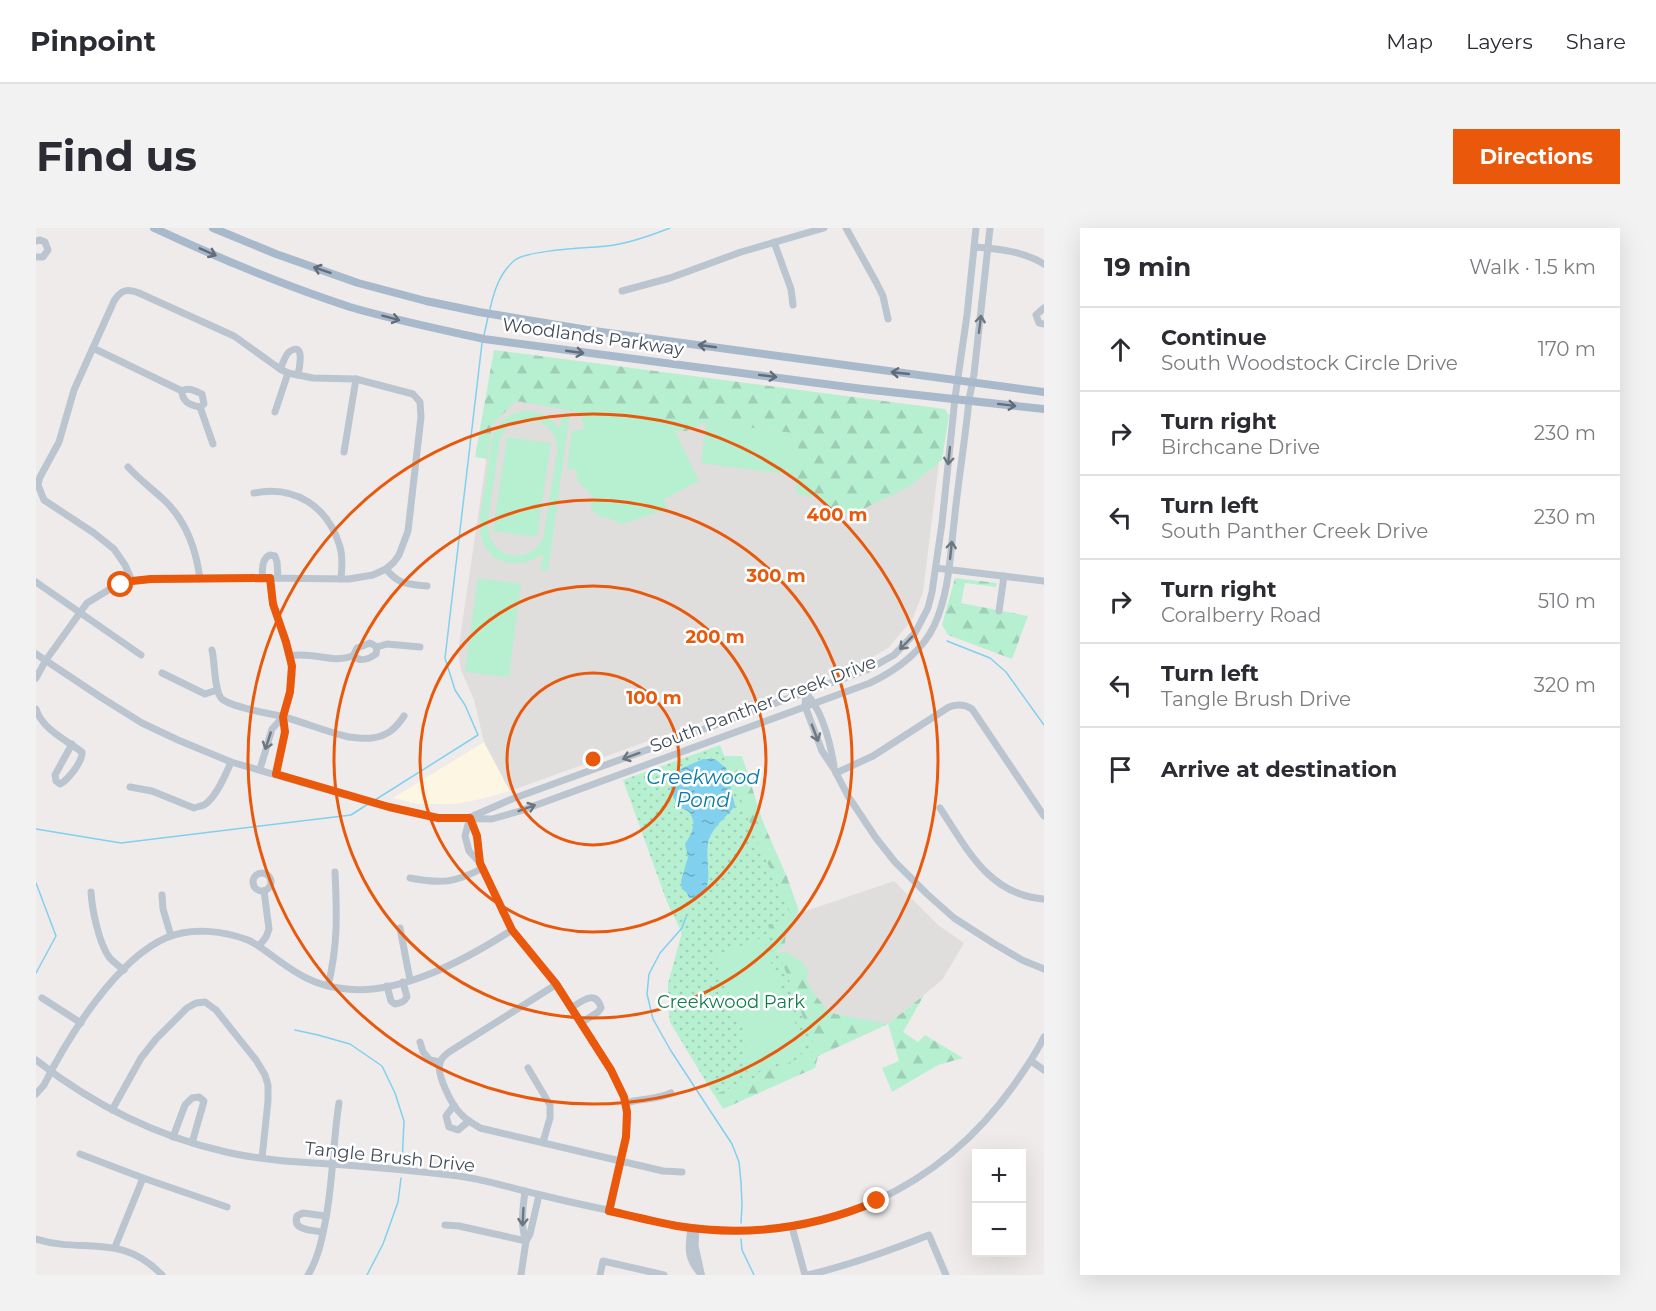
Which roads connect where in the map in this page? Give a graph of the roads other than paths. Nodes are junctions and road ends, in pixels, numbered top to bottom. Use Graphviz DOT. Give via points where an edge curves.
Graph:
graph roads {
  1 [pos="154,228"];
  2 [pos="213,228"];
  3 [pos="824,228"];
  4 [pos="846,228"];
  5 [pos="976,228"];
  6 [pos="990,228"];
  7 [pos="800,231"];
  8 [pos="36,241"];
  9 [pos="774,242"];
  10 [pos="975,247"];
  11 [pos="989,248"];
  12 [pos="36,257"];
  13 [pos="1044,264"];
  14 [pos="622,291"];
  15 [pos="793,305"];
  16 [pos="1044,308"];
  17 [pos="888,319"];
  18 [pos="1044,324"];
  19 [pos="93,348"];
  20 [pos="280,369"];
  21 [pos="288,373"];
  22 [pos="298,375"];
  23 [pos="356,379"];
  24 [pos="958,380"];
  25 [pos="973,382"];
  26 [pos="182,391"];
  27 [pos="1044,392"];
  28 [pos="955,398"];
  29 [pos="969,400"];
  30 [pos="200,407"];
  31 [pos="1044,409"];
  32 [pos="275,412"];
  33 [pos="213,444"];
  34 [pos="345,452"];
  35 [pos="128,467"];
  36 [pos="254,493"];
  37 [pos="44,500"];
  38 [pos="36,504"];
  39 [pos="936,568"];
  40 [pos="386,569"];
  41 [pos="949,569"];
  42 [pos="1004,576"];
  43 [pos="270,578"];
  44 [pos="200,579"];
  45 [pos="341,579"];
  46 [pos="132,581"];
  47 [pos="1044,581"];
  48 [pos="36,582"];
  49 [pos="427,586"];
  50 [pos="999,611"];
  51 [pos="80,612"];
  52 [pos="377,647"];
  53 [pos="420,647"];
  54 [pos="212,650"];
  55 [pos="36,654"];
  56 [pos="141,655"];
  57 [pos="290,656"];
  58 [pos="353,656"];
  59 [pos="46,660"];
  60 [pos="162,673"];
  61 [pos="36,678"];
  62 [pos="217,690"];
  63 [pos="806,693"];
  64 [pos="815,703"];
  65 [pos="805,706"];
  66 [pos="36,708"];
  67 [pos="404,716"];
  68 [pos="283,717"];
  69 [pos="72,744"];
  70 [pos="231,762"];
  71 [pos="260,769"];
  72 [pos="835,771"];
  73 [pos="276,774"];
  74 [pos="130,787"];
  75 [pos="939,808"];
  76 [pos="1044,816"];
  77 [pos="470,818"];
  78 [pos="482,866"];
  79 [pos="335,872"];
  80 [pos="410,878"];
  81 [pos="264,891"];
  82 [pos="91,892"];
  83 [pos="162,895"];
  84 [pos="1044,899"];
  85 [pos="400,928"];
  86 [pos="512,930"];
  87 [pos="171,936"];
  88 [pos="259,946"];
  89 [pos="1044,969"];
  90 [pos="124,970"];
  91 [pos="406,981"];
  92 [pos="556,984"];
  93 [pos="328,986"];
  94 [pos="387,986"];
  95 [pos="42,998"];
  96 [pos="571,1008"];
  97 [pos="81,1023"];
  98 [pos="581,1023"];
  99 [pos="1044,1037"];
  100 [pos="420,1042"];
  101 [pos="36,1060"];
  102 [pos="1031,1061"];
  103 [pos="440,1062"];
  104 [pos="528,1068"];
  105 [pos="1044,1070"];
  106 [pos="51,1071"];
  107 [pos="672,1093"];
  108 [pos="36,1094"];
  109 [pos="339,1103"];
  110 [pos="625,1103"];
  111 [pos="454,1105"];
  112 [pos="112,1110"];
  113 [pos="469,1121"];
  114 [pos="173,1137"];
  115 [pos="543,1142"];
  116 [pos="192,1143"];
  117 [pos="80,1154"];
  118 [pos="262,1158"];
  119 [pos="620,1161"];
  120 [pos="332,1164"];
  121 [pos="682,1172"];
  122 [pos="143,1178"];
  123 [pos="525,1191"];
  124 [pos="540,1195"];
  125 [pos="226,1207"];
  126 [pos="609,1211"];
  127 [pos="326,1216"];
  128 [pos="445,1225"];
  129 [pos="792,1227"];
  130 [pos="694,1228"];
  131 [pos="323,1232"];
  132 [pos="36,1239"];
  133 [pos="526,1241"];
  134 [pos="115,1247"];
  135 [pos="162,1275"];
  136 [pos="308,1275"];
  137 [pos="521,1275"];
  138 [pos="600,1275"];
  139 [pos="664,1275"];
  140 [pos="701,1275"];
  141 [pos="806,1275"];
  142 [pos="946,1275"];
  1 -- 28 [label="main road, Woodlands Parkway, one-way" via="270,278 350,307 421,326 496,340"];
  24 -- 2 [label="main road, Woodlands Parkway, one-way" via="594,331 426,302 276,255"];
  3 -- 7 [label="street"];
  4 -- 17 [label="street" via="883,296"];
  5 -- 10 [label="street, South Panther Creek Drive"];
  6 -- 11 [label="street, South Panther Creek Drive"];
  7 -- 9 [label="street"];
  8 -- 12 [label="street" via="45,242 48,250 43,257"];
  9 -- 14 [label="street"];
  9 -- 15 [label="street"];
  10 -- 11 [label="street"];
  10 -- 24 [label="street, South Panther Creek Drive"];
  11 -- 13 [label="street" via="1017,252"];
  25 -- 11 [label="street, South Panther Creek Drive, one-way"];
  16 -- 18 [label="street" via="1036,315 1039,323"];
  19 -- 20 [label="street" via="114,301 130,289 234,336"];
  19 -- 26 [label="street"];
  19 -- 37 [label="street" via="74,390 59,442 40,477 38,484"];
  20 -- 21 [label="street"];
  20 -- 22 [label="street" via="287,354 295,350 301,357"];
  21 -- 22 [label="street"];
  21 -- 32 [label="street"];
  22 -- 23 [label="street"];
  23 -- 34 [label="street"];
  23 -- 40 [label="street" via="413,394 420,402 408,531 399,555"];
  24 -- 25 [label="main road, Woodlands Parkway"];
  24 -- 28 [label="street, South Panther Creek Drive"];
  25 -- 27 [label="main road, Woodlands Parkway"];
  25 -- 29 [label="street, South Panther Creek Drive"];
  26 -- 30 [label="street" via="185,401"];
  26 -- 30 [label="street" via="191,389 202,394 204,404"];
  28 -- 29 [label="main road, Woodlands Parkway"];
  28 -- 39 [label="street, South Panther Creek Drive, one-way"];
  29 -- 31 [label="main road, Woodlands Parkway, one-way"];
  41 -- 29 [label="street, South Panther Creek Drive, one-way"];
  30 -- 33 [label="street"];
  35 -- 44 [label="street" via="175,512 193,543"];
  36 -- 45 [label="street" via="292,494 319,509 341,548"];
  37 -- 38 [label="street"];
  37 -- 46 [label="street" via="114,549"];
  39 -- 41 [label="street"];
  39 -- 63 [label="street, South Panther Creek Drive, one-way" via="928,608 904,646 869,669"];
  40 -- 45 [label="street" via="366,577"];
  40 -- 49 [label="street" via="397,581"];
  41 -- 42 [label="street"];
  41 -- 64 [label="street, South Panther Creek Drive" via="934,627 915,653 870,683"];
  42 -- 47 [label="street"];
  42 -- 50 [label="street"];
  43 -- 44 [label="street"];
  43 -- 45 [label="street"];
  43 -- 57 [label="street" via="273,604"];
  44 -- 46 [label="street"];
  46 -- 51 [label="street" via="99,595"];
  48 -- 51 [label="street"];
  51 -- 56 [label="street"];
  51 -- 59 [label="street"];
  52 -- 53 [label="street"];
  52 -- 58 [label="street" via="364,645"];
  52 -- 58 [label="street" via="376,654 365,660"];
  54 -- 62 [label="street"];
  55 -- 59 [label="street, South Panther Creek Drive"];
  57 -- 58 [label="street"];
  57 -- 68 [label="street" via="292,675"];
  59 -- 61 [label="street"];
  59 -- 70 [label="street, South Panther Creek Drive" via="142,723"];
  60 -- 62 [label="street" via="205,694"];
  62 -- 68 [label="street" via="222,699 236,705"];
  63 -- 64 [label="street"];
  63 -- 65 [label="street"];
  63 -- 77 [label="street, South Panther Creek Drive, one-way" via="512,799"];
  64 -- 65 [label="street, South Panther Creek Drive"];
  64 -- 72 [label="street"];
  65 -- 72 [label="street, one-way" via="822,751"];
  77 -- 65 [label="street, South Panther Creek Drive, one-way" via="492,819 520,811"];
  66 -- 69 [label="street" via="42,722"];
  67 -- 68 [label="street" via="394,730 371,738 350,737"];
  68 -- 71 [label="street, one-way" via="272,729"];
  68 -- 73 [label="street" via="285,732"];
  69 -- 69 [label="street" via="55,775 60,784 82,757 82,752"];
  70 -- 71 [label="street, South Panther Creek Drive"];
  70 -- 74 [label="street" via="213,797 194,808 152,791"];
  71 -- 73 [label="street, South Panther Creek Drive"];
  72 -- 76 [label="street" via="873,756 942,712 966,705 972,708"];
  72 -- 89 [label="street" via="876,838 927,894 986,939"];
  73 -- 77 [label="street, South Panther Creek Drive" via="438,818"];
  75 -- 84 [label="street" via="988,876 1008,889"];
  77 -- 78 [label="street"];
  77 -- 78 [label="street" via="465,836 469,851"];
  78 -- 80 [label="street" via="464,878 448,882"];
  78 -- 86 [label="street"];
  79 -- 93 [label="street" via="336,946"];
  81 -- 88 [label="street" via="269,929"];
  82 -- 90 [label="street" via="91,907 105,949"];
  83 -- 87 [label="street"];
  85 -- 91 [label="street"];
  86 -- 91 [label="street" via="457,963"];
  86 -- 92 [label="street"];
  87 -- 88 [label="street" via="212,932 236,936"];
  87 -- 90 [label="street" via="151,946"];
  88 -- 93 [label="street" via="299,975"];
  90 -- 97 [label="street"];
  91 -- 94 [label="street"];
  91 -- 94 [label="street" via="407,997 401,1003 391,1001"];
  92 -- 96 [label="street"];
  92 -- 103 [label="street" via="449,1052"];
  93 -- 94 [label="street"];
  95 -- 97 [label="street"];
  96 -- 98 [label="street"];
  96 -- 98 [label="street" via="592,997 600,1004 598,1012"];
  97 -- 106 [label="street"];
  98 -- 110 [label="street" via="611,1070"];
  99 -- 102 [label="street, Tangle Brush Drive"];
  100 -- 103 [label="street" via="430,1060"];
  101 -- 106 [label="street, Tangle Brush Drive"];
  102 -- 105 [label="street"];
  102 -- 129 [label="street, Tangle Brush Drive" via="984,1124 925,1174 861,1208"];
  103 -- 111 [label="street" via="441,1078"];
  104 -- 115 [label="street" via="549,1105 550,1118"];
  106 -- 108 [label="street"];
  106 -- 112 [label="street, Tangle Brush Drive"];
  107 -- 110 [label="street"];
  109 -- 120 [label="street"];
  110 -- 119 [label="street" via="627,1128"];
  111 -- 113 [label="street"];
  111 -- 113 [label="street" via="446,1116 449,1127 459,1130"];
  112 -- 114 [label="street, Tangle Brush Drive"];
  112 -- 118 [label="street" via="152,1044 187,1008 205,1002 216,1010 265,1074 268,1101"];
  113 -- 115 [label="street" via="480,1128"];
  114 -- 116 [label="street, Tangle Brush Drive"];
  114 -- 116 [label="street" via="185,1105 199,1097 204,1101"];
  115 -- 119 [label="street"];
  116 -- 118 [label="street, Tangle Brush Drive"];
  117 -- 122 [label="street"];
  118 -- 120 [label="street, Tangle Brush Drive"];
  119 -- 121 [label="street"];
  119 -- 126 [label="street"];
  120 -- 123 [label="street, Tangle Brush Drive" via="467,1178"];
  120 -- 127 [label="street"];
  122 -- 125 [label="street"];
  122 -- 134 [label="street"];
  123 -- 124 [label="street, Tangle Brush Drive"];
  123 -- 133 [label="street, one-way" via="522,1232"];
  124 -- 126 [label="street, Tangle Brush Drive"];
  124 -- 133 [label="street"];
  126 -- 130 [label="street, Tangle Brush Drive"];
  127 -- 131 [label="street"];
  127 -- 131 [label="street" via="303,1213 295,1220 300,1228"];
  128 -- 133 [label="street"];
  129 -- 130 [label="street, Tangle Brush Drive" via="748,1231"];
  129 -- 141 [label="street"];
  130 -- 140 [label="street" via="689,1252"];
  131 -- 136 [label="street"];
  132 -- 134 [label="street"];
  133 -- 137 [label="street"];
  134 -- 135 [label="street" via="136,1256"];
  138 -- 139 [label="street" via="603,1261"];
  141 -- 142 [label="street" via="876,1256 929,1235"];
}
